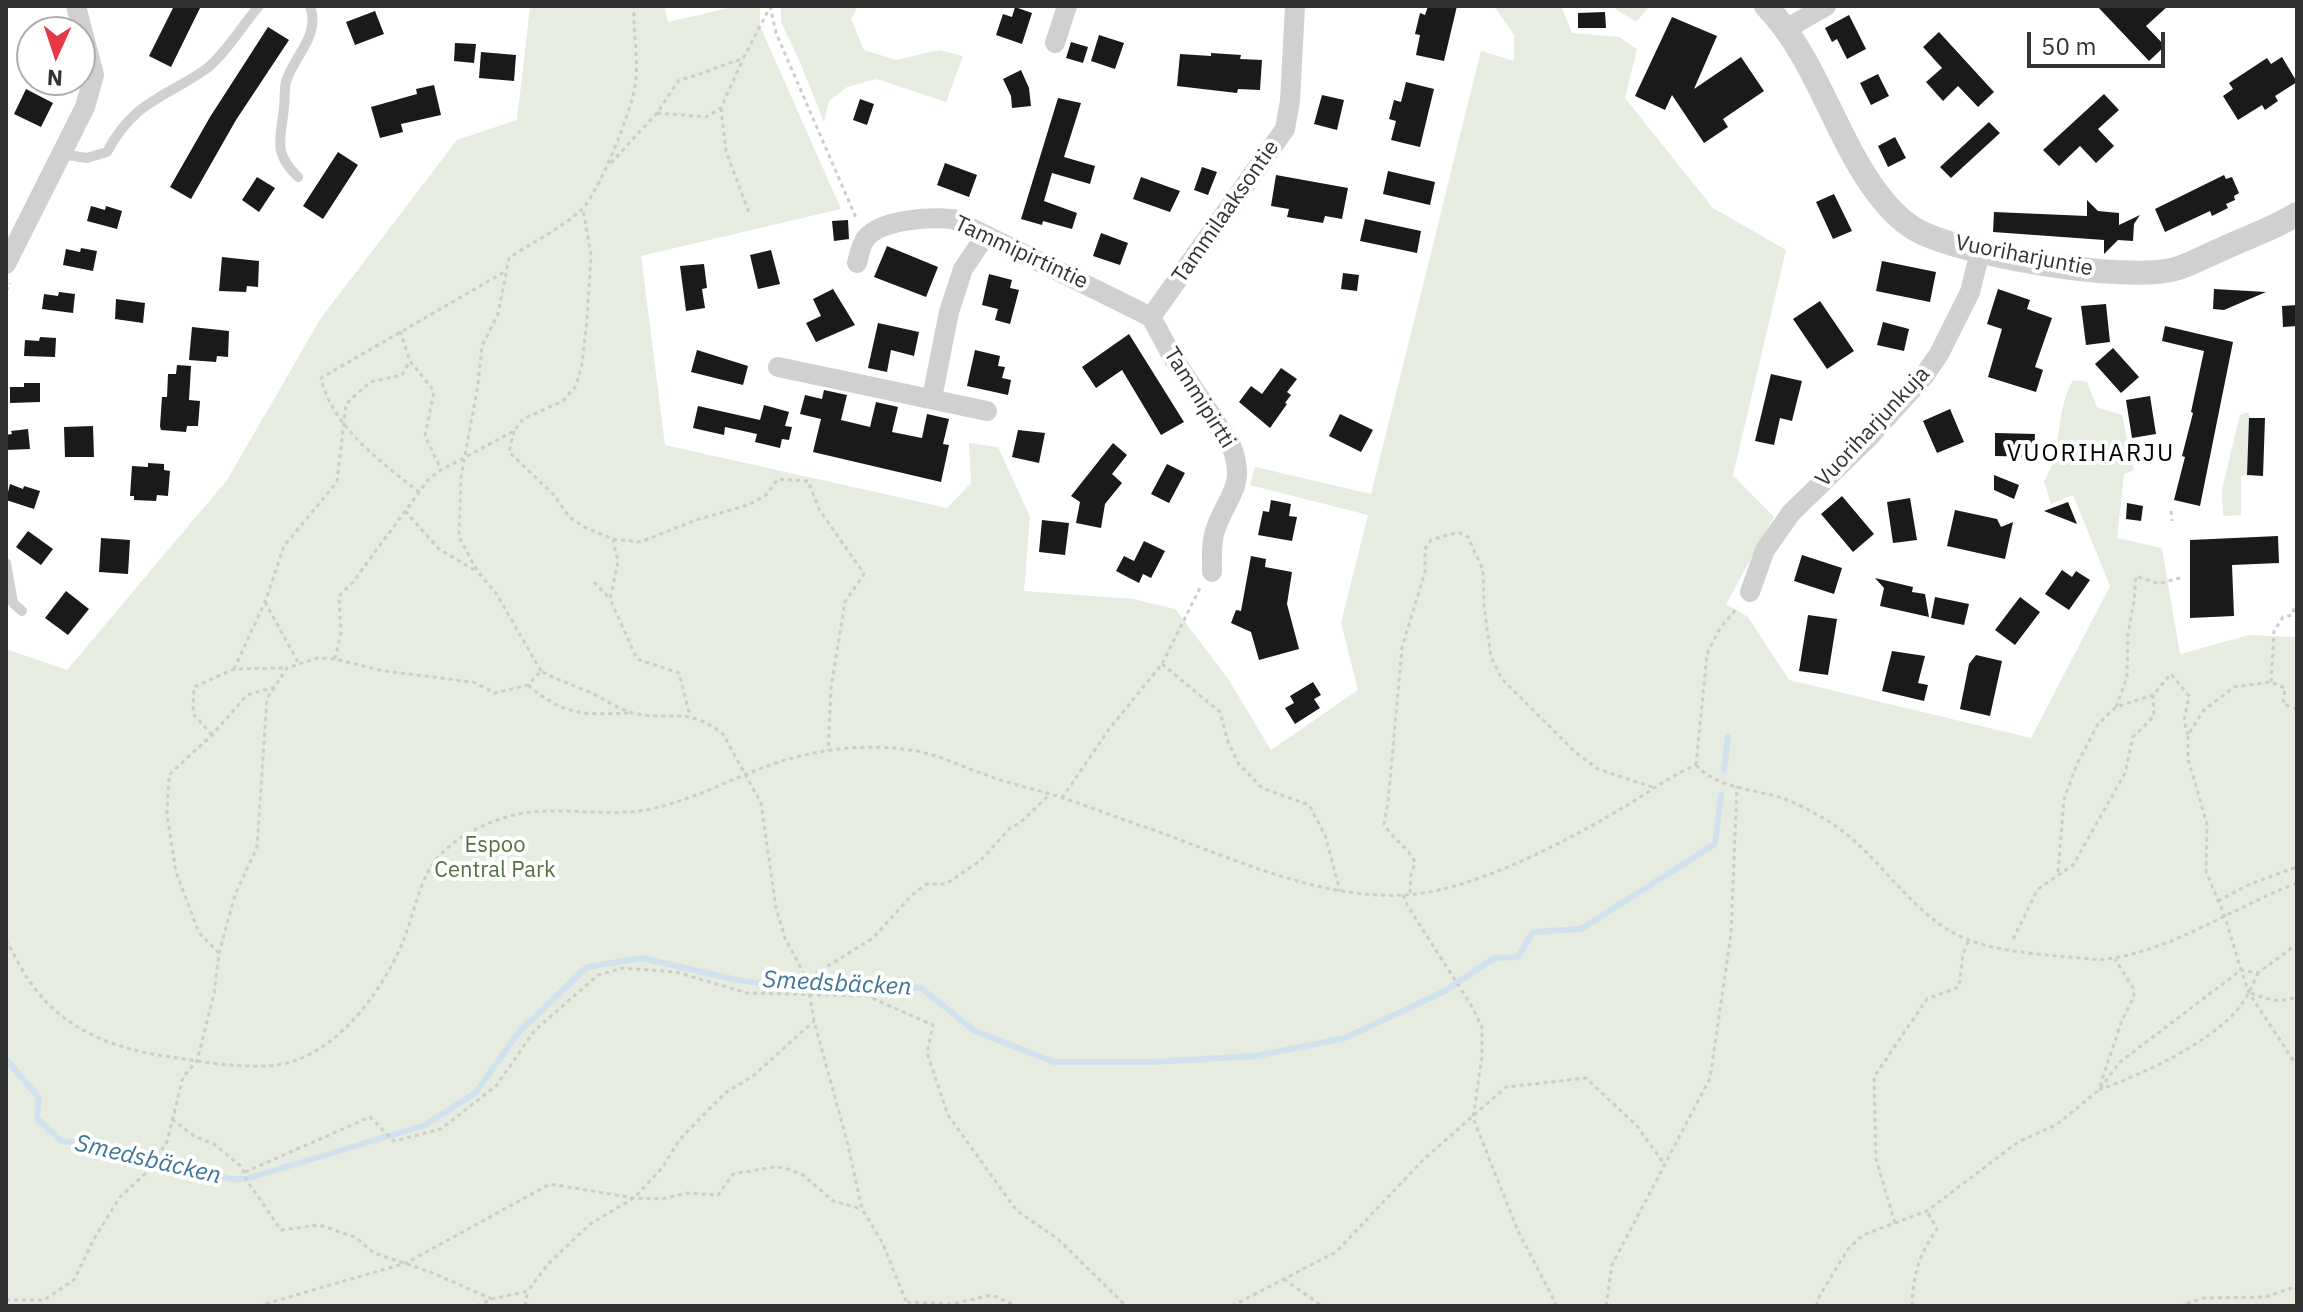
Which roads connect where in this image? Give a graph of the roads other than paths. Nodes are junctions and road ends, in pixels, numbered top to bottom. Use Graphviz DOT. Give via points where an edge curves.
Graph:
graph roads {
  1 [pos="76,6"];
  2 [pos="259,6"];
  3 [pos="310,6"];
  4 [pos="1067,6"];
  5 [pos="1295,6"];
  6 [pos="1766,6"];
  7 [pos="1826,6"];
  8 [pos="1784,30"];
  9 [pos="1055,43"];
  10 [pos="61,154"];
  11 [pos="298,177"];
  12 [pos="2297,214"];
  13 [pos="986,235"];
  14 [pos="1980,252"];
  15 [pos="857,263"];
  16 [pos="6,264"];
  17 [pos="1151,317"];
  18 [pos="778,367"];
  19 [pos="932,398"];
  20 [pos="987,411"];
  21 [pos="6,563"];
  22 [pos="1212,572"];
  23 [pos="1750,592"];
  24 [pos="22,611"];
  1 -- 10 [label="street" via="94,75 85,107"];
  2 -- 10 [label="lane" via="209,67 134,113 107,152 87,158"];
  3 -- 11 [label="lane" via="313,24 287,80 280,132 280,153"];
  4 -- 9 [label="street"];
  5 -- 17 [label="street, Tammilaaksontie" via="1285,129"];
  6 -- 8 [label="street, Vuoriharjuntie"];
  7 -- 8 [label="street"];
  8 -- 14 [label="street, Vuoriharjuntie" via="1877,193 1913,228"];
  10 -- 16 [label="street"];
  12 -- 14 [label="street, Vuoriharjuntie" via="2176,269 2141,274"];
  13 -- 15 [label="street, Tammipirtintie" via="953,219 928,217 880,229 865,239"];
  13 -- 17 [label="street, Tammipirtintie"];
  13 -- 19 [label="street" via="963,269"];
  14 -- 23 [label="street, Vuoriharjunkuja" via="1970,292 1939,354 1870,436 1791,513 1765,550"];
  17 -- 22 [label="street, Tammipirtti" via="1236,459 1239,474 1214,535"];
  18 -- 19 [label="street"];
  19 -- 20 [label="street"];
  21 -- 24 [label="lane" via="13,603"];
}
